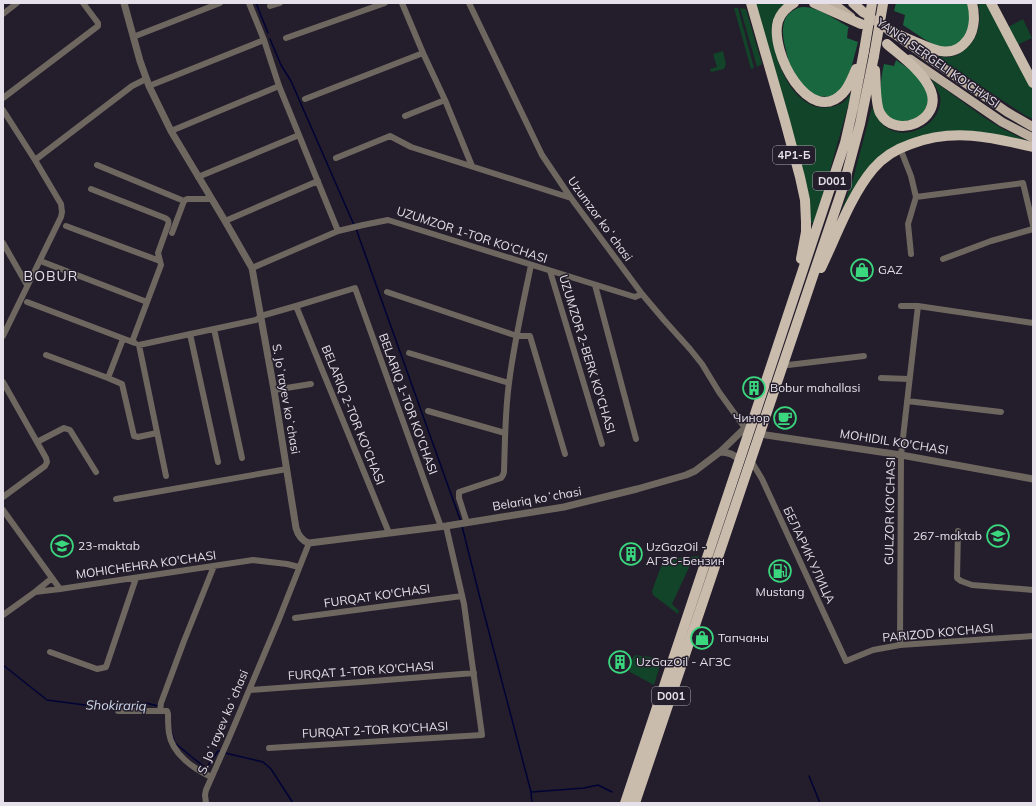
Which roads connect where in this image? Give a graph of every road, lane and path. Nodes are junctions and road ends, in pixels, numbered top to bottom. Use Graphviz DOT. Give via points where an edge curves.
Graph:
graph roads {
  1 [pos="17,3"];
  2 [pos="83,3"];
  3 [pos="124,3"];
  4 [pos="220,3"];
  5 [pos="249,3"];
  6 [pos="280,3"];
  7 [pos="385,3"];
  8 [pos="402,3"];
  9 [pos="469,3"];
  10 [pos="751,3"];
  11 [pos="794,3"];
  12 [pos="814,3"];
  13 [pos="833,3"];
  14 [pos="850,3"];
  15 [pos="853,3"];
  16 [pos="872,3"];
  17 [pos="883,3"];
  18 [pos="972,3"];
  19 [pos="991,3"];
  20 [pos="270,6"];
  21 [pos="863,12"];
  22 [pos="3,14"];
  23 [pos="861,24"];
  24 [pos="890,31"];
  25 [pos="133,37"];
  26 [pos="286,38"];
  27 [pos="264,40"];
  28 [pos="887,44"];
  29 [pos="864,51"];
  30 [pos="423,53"];
  31 [pos="874,56"];
  32 [pos="148,83"];
  33 [pos="1033,83"];
  34 [pos="279,86"];
  35 [pos="3,98"];
  36 [pos="305,98"];
  37 [pos="445,100"];
  38 [pos="3,110"];
  39 [pos="405,116"];
  40 [pos="1033,127"];
  41 [pos="171,131"];
  42 [pos="299,135"];
  43 [pos="1033,138"];
  44 [pos="1033,147"];
  45 [pos="900,148"];
  46 [pos="336,158"];
  47 [pos="35,160"];
  48 [pos="97,165"];
  49 [pos="472,166"];
  50 [pos="198,177"];
  51 [pos="318,181"];
  52 [pos="91,190"];
  53 [pos="916,197"];
  54 [pos="571,198"];
  55 [pos="211,199"];
  56 [pos="184,200"];
  57 [pos="225,221"];
  58 [pos="66,226"];
  59 [pos="1033,226"];
  60 [pos="1033,229"];
  61 [pos="338,231"];
  62 [pos="172,232"];
  63 [pos="3,243"];
  64 [pos="911,254"];
  65 [pos="943,259"];
  66 [pos="160,261"];
  67 [pos="43,262"];
  68 [pos="531,265"];
  69 [pos="252,268"];
  70 [pos="550,271"];
  71 [pos="27,285"];
  72 [pos="595,285"];
  73 [pos="387,292"];
  74 [pos="642,294"];
  75 [pos="28,302"];
  76 [pos="147,302"];
  77 [pos="296,306"];
  78 [pos="901,306"];
  79 [pos="918,306"];
  80 [pos="790,309"];
  81 [pos="801,312"];
  82 [pos="261,316"];
  83 [pos="1033,323"];
  84 [pos="214,329"];
  85 [pos="190,334"];
  86 [pos="3,336"];
  87 [pos="517,336"];
  88 [pos="123,339"];
  89 [pos="135,344"];
  90 [pos="409,353"];
  91 [pos="46,355"];
  92 [pos="864,356"];
  93 [pos="783,363"];
  94 [pos="108,378"];
  95 [pos="881,378"];
  96 [pos="909,379"];
  97 [pos="3,382"];
  98 [pos="509,383"];
  99 [pos="311,384"];
  100 [pos="274,390"];
  101 [pos="907,401"];
  102 [pos="428,411"];
  103 [pos="1000,412"];
  104 [pos="751,430"];
  105 [pos="157,433"];
  106 [pos="505,433"];
  107 [pos="636,439"];
  108 [pos="37,442"];
  109 [pos="602,444"];
  110 [pos="720,452"];
  111 [pos="564,454"];
  112 [pos="901,455"];
  113 [pos="242,458"];
  114 [pos="745,459"];
  115 [pos="218,462"];
  116 [pos="287,469"];
  117 [pos="96,472"];
  118 [pos="166,476"];
  119 [pos="1033,479"];
  120 [pos="3,497"];
  121 [pos="116,500"];
  122 [pos="3,510"];
  123 [pos="463,524"];
  124 [pos="443,527"];
  125 [pos="958,531"];
  126 [pos="389,533"];
  127 [pos="309,543"];
  128 [pos="214,566"];
  129 [pos="299,567"];
  130 [pos="52,578"];
  131 [pos="136,578"];
  132 [pos="60,589"];
  133 [pos="1033,590"];
  134 [pos="34,592"];
  135 [pos="462,596"];
  136 [pos="3,615"];
  137 [pos="295,618"];
  138 [pos="1033,635"];
  139 [pos="900,645"];
  140 [pos="50,652"];
  141 [pos="846,660"];
  142 [pos="474,673"];
  143 [pos="250,690"];
  144 [pos="118,711"];
  145 [pos="160,711"];
  146 [pos="482,735"];
  147 [pos="269,748"];
  148 [pos="642,768"];
  149 [pos="212,777"];
  150 [pos="206,803"];
  151 [pos="625,803"];
  152 [pos="635,803"];
  1 -- 22 [label="street"];
  2 -- 35 [label="street" via="98,26"];
  3 -- 25 [label="street, S. Joʻrayev koʻchasi"];
  4 -- 25 [label="street"];
  5 -- 27 [label="street"];
  6 -- 20 [label="street"];
  7 -- 26 [label="street"];
  8 -- 30 [label="street"];
  9 -- 54 [label="street, Uzumzor koʻchasi" via="542,155"];
  10 -- 80 [label="highway, 4Р1-Б" via="805,200 806,232"];
  11 -- 29 [label="highway" via="785,9 778,22 777,40 787,70 809,97 826,102 841,95 851,82"];
  12 -- 23 [label="highway"];
  13 -- 23 [label="main road, YANGI SERGELI KO'CHASI"];
  14 -- 21 [label="main road, YANGI SERGELI KO'CHASI"];
  15 -- 21 [label="highway"];
  16 -- 29 [label="highway, D001, bridge"];
  17 -- 31 [label="highway, D001, bridge"];
  18 -- 24 [label="highway" via="974,16 971,33 964,44 954,50 938,51"];
  19 -- 33 [label="highway"];
  21 -- 24 [label="main road, YANGI SERGELI KO'CHASI"];
  23 -- 28 [label="main road, YANGI SERGELI KO'CHASI"];
  24 -- 40 [label="main road, YANGI SERGELI KO'CHASI" via="1007,112"];
  25 -- 32 [label="street, S. Joʻrayev koʻchasi"];
  27 -- 32 [label="street"];
  27 -- 34 [label="street"];
  28 -- 31 [label="highway" via="915,69 930,88 932,104 929,113 923,119 914,125 902,126 891,123 882,115 877,97"];
  28 -- 43 [label="main road, YANGI SERGELI KO'CHASI" via="1002,122"];
  29 -- 80 [label="highway, D001" via="845,143"];
  30 -- 36 [label="street"];
  30 -- 37 [label="street"];
  31 -- 81 [label="highway, D001" via="848,167"];
  32 -- 41 [label="street, S. Joʻrayev koʻchasi"];
  32 -- 47 [label="street" via="132,86"];
  34 -- 41 [label="street"];
  34 -- 42 [label="street"];
  37 -- 39 [label="street"];
  37 -- 49 [label="street"];
  38 -- 47 [label="street"];
  41 -- 50 [label="street, S. Joʻrayev koʻchasi"];
  42 -- 50 [label="street"];
  42 -- 51 [label="street"];
  44 -- 45 [label="highway" via="959,134 923,139"];
  45 -- 53 [label="street" via="912,176"];
  45 -- 81 [label="highway" via="879,163 864,182"];
  46 -- 49 [label="street" via="390,136 411,147"];
  47 -- 71 [label="street" via="61,204 62,212"];
  48 -- 56 [label="street"];
  49 -- 54 [label="street"];
  50 -- 55 [label="street, S. Joʻrayev koʻchasi"];
  51 -- 57 [label="street"];
  51 -- 61 [label="street"];
  52 -- 66 [label="street" via="168,219 158,253"];
  53 -- 59 [label="street" via="1023,184"];
  53 -- 64 [label="street" via="908,224"];
  54 -- 74 [label="street, Uzumzor koʻchasi"];
  55 -- 56 [label="street"];
  55 -- 57 [label="street, S. Joʻrayev koʻchasi"];
  56 -- 62 [label="street"];
  57 -- 69 [label="street, S. Joʻrayev koʻchasi"];
  58 -- 66 [label="street"];
  60 -- 65 [label="street" via="990,241"];
  61 -- 68 [label="street, UZUMZOR 1-TOR KO‘CHASI" via="388,220"];
  61 -- 69 [label="street, UZUMZOR 1-TOR KO‘CHASI"];
  63 -- 71 [label="street"];
  66 -- 76 [label="street" via="161,265"];
  67 -- 76 [label="street"];
  68 -- 70 [label="street, UZUMZOR 1-TOR KO‘CHASI"];
  68 -- 87 [label="street"];
  69 -- 82 [label="street, S. Joʻrayev koʻchasi"];
  70 -- 72 [label="street, UZUMZOR 1-TOR KO‘CHASI"];
  70 -- 109 [label="street, UZUMZOR 2-BERK KO'CHASI"];
  71 -- 86 [label="street"];
  72 -- 74 [label="street, UZUMZOR 1-TOR KO‘CHASI" via="634,297"];
  72 -- 107 [label="street"];
  73 -- 87 [label="street"];
  74 -- 104 [label="street, Uzumzor koʻchasi" via="690,349 719,392"];
  75 -- 88 [label="street"];
  76 -- 89 [label="street"];
  77 -- 82 [label="street"];
  77 -- 124 [label="street, BELARIQ 1-TOR KO'CHASI" via="355,288"];
  77 -- 126 [label="street, BELARIQ 2-TOR KO'CHASI"];
  78 -- 79 [label="street"];
  79 -- 83 [label="street"];
  79 -- 96 [label="street, GULZOR KO'CHASI"];
  80 -- 104 [label="highway, D001"];
  81 -- 93 [label="highway, D001"];
  82 -- 84 [label="street" via="256,320"];
  82 -- 100 [label="street, S. Joʻrayev koʻchasi"];
  84 -- 85 [label="street"];
  84 -- 113 [label="street"];
  85 -- 89 [label="street"];
  85 -- 115 [label="street"];
  87 -- 98 [label="street"];
  87 -- 111 [label="street" via="530,336"];
  88 -- 89 [label="street"];
  88 -- 94 [label="street"];
  89 -- 105 [label="street"];
  90 -- 98 [label="street"];
  91 -- 94 [label="street"];
  92 -- 93 [label="street" via="788,365"];
  93 -- 104 [label="highway, D001"];
  94 -- 105 [label="street" via="122,384 134,436"];
  95 -- 96 [label="street"];
  96 -- 101 [label="street, GULZOR KO'CHASI"];
  97 -- 108 [label="street"];
  98 -- 106 [label="street"];
  99 -- 100 [label="street"];
  100 -- 116 [label="street, S. Joʻrayev koʻchasi"];
  101 -- 103 [label="street"];
  101 -- 112 [label="street, GULZOR KO'CHASI"];
  102 -- 106 [label="street"];
  104 -- 110 [label="street, Belariq koʻchasi"];
  104 -- 112 [label="street, MOHIDIL KO'CHASI" via="766,435"];
  104 -- 114 [label="highway, D001"];
  105 -- 118 [label="street"];
  106 -- 123 [label="street" via="504,472 501,478 459,492"];
  108 -- 117 [label="street" via="67,428"];
  108 -- 120 [label="street" via="46,458 45,466"];
  110 -- 114 [label="street"];
  110 -- 123 [label="street, Belariq koʻchasi" via="690,473 637,489 564,507"];
  112 -- 119 [label="street, MOHIDIL KO'CHASI"];
  112 -- 139 [label="street, GULZOR KO'CHASI"];
  114 -- 141 [label="street, БЕЛАРИК УЛИЦА" via="762,478"];
  114 -- 148 [label="highway, D001"];
  116 -- 121 [label="street"];
  116 -- 127 [label="street, S. Joʻrayev koʻchasi" via="297,531 302,539"];
  122 -- 130 [label="street"];
  123 -- 124 [label="street, Belariq koʻchasi"];
  124 -- 126 [label="street, Belariq koʻchasi"];
  124 -- 135 [label="street, BELARIQ 1-TOR KO'CHASI"];
  125 -- 133 [label="street" via="957,578 972,585"];
  126 -- 127 [label="street, Belariq koʻchasi"];
  127 -- 129 [label="street, S. Joʻrayev koʻchasi"];
  128 -- 129 [label="street, MOHICHEHRA KO'CHASI" via="253,560"];
  128 -- 131 [label="street, MOHICHEHRA KO'CHASI"];
  128 -- 145 [label="street" via="179,654"];
  129 -- 143 [label="street, S. Joʻrayev koʻchasi"];
  130 -- 132 [label="street"];
  130 -- 134 [label="street"];
  131 -- 132 [label="street, MOHICHEHRA KO'CHASI"];
  131 -- 140 [label="street" via="106,667 97,669"];
  132 -- 134 [label="street, MOHICHEHRA KO'CHASI"];
  134 -- 136 [label="street, MOHICHEHRA KO'CHASI"];
  135 -- 137 [label="street, FURQAT KO'CHASI"];
  135 -- 142 [label="street, BELARIQ 1-TOR KO'CHASI"];
  138 -- 139 [label="street, PARIZOD KO'CHASI"];
  139 -- 141 [label="street, PARIZOD KO'CHASI" via="873,650"];
  142 -- 143 [label="street, FURQAT 1-TOR KO'CHASI"];
  142 -- 146 [label="street, BELARIQ 1-TOR KO'CHASI"];
  143 -- 149 [label="street, S. Joʻrayev koʻchasi"];
  144 -- 145 [label="street"];
  145 -- 149 [label="street" via="168,712 171,741 182,758 200,772"];
  146 -- 147 [label="street, FURQAT 2-TOR KO'CHASI"];
  148 -- 151 [label="highway, D001"];
  148 -- 152 [label="highway, D001"];
  149 -- 150 [label="street, S. Joʻrayev koʻchasi" via="206,790"];
}
